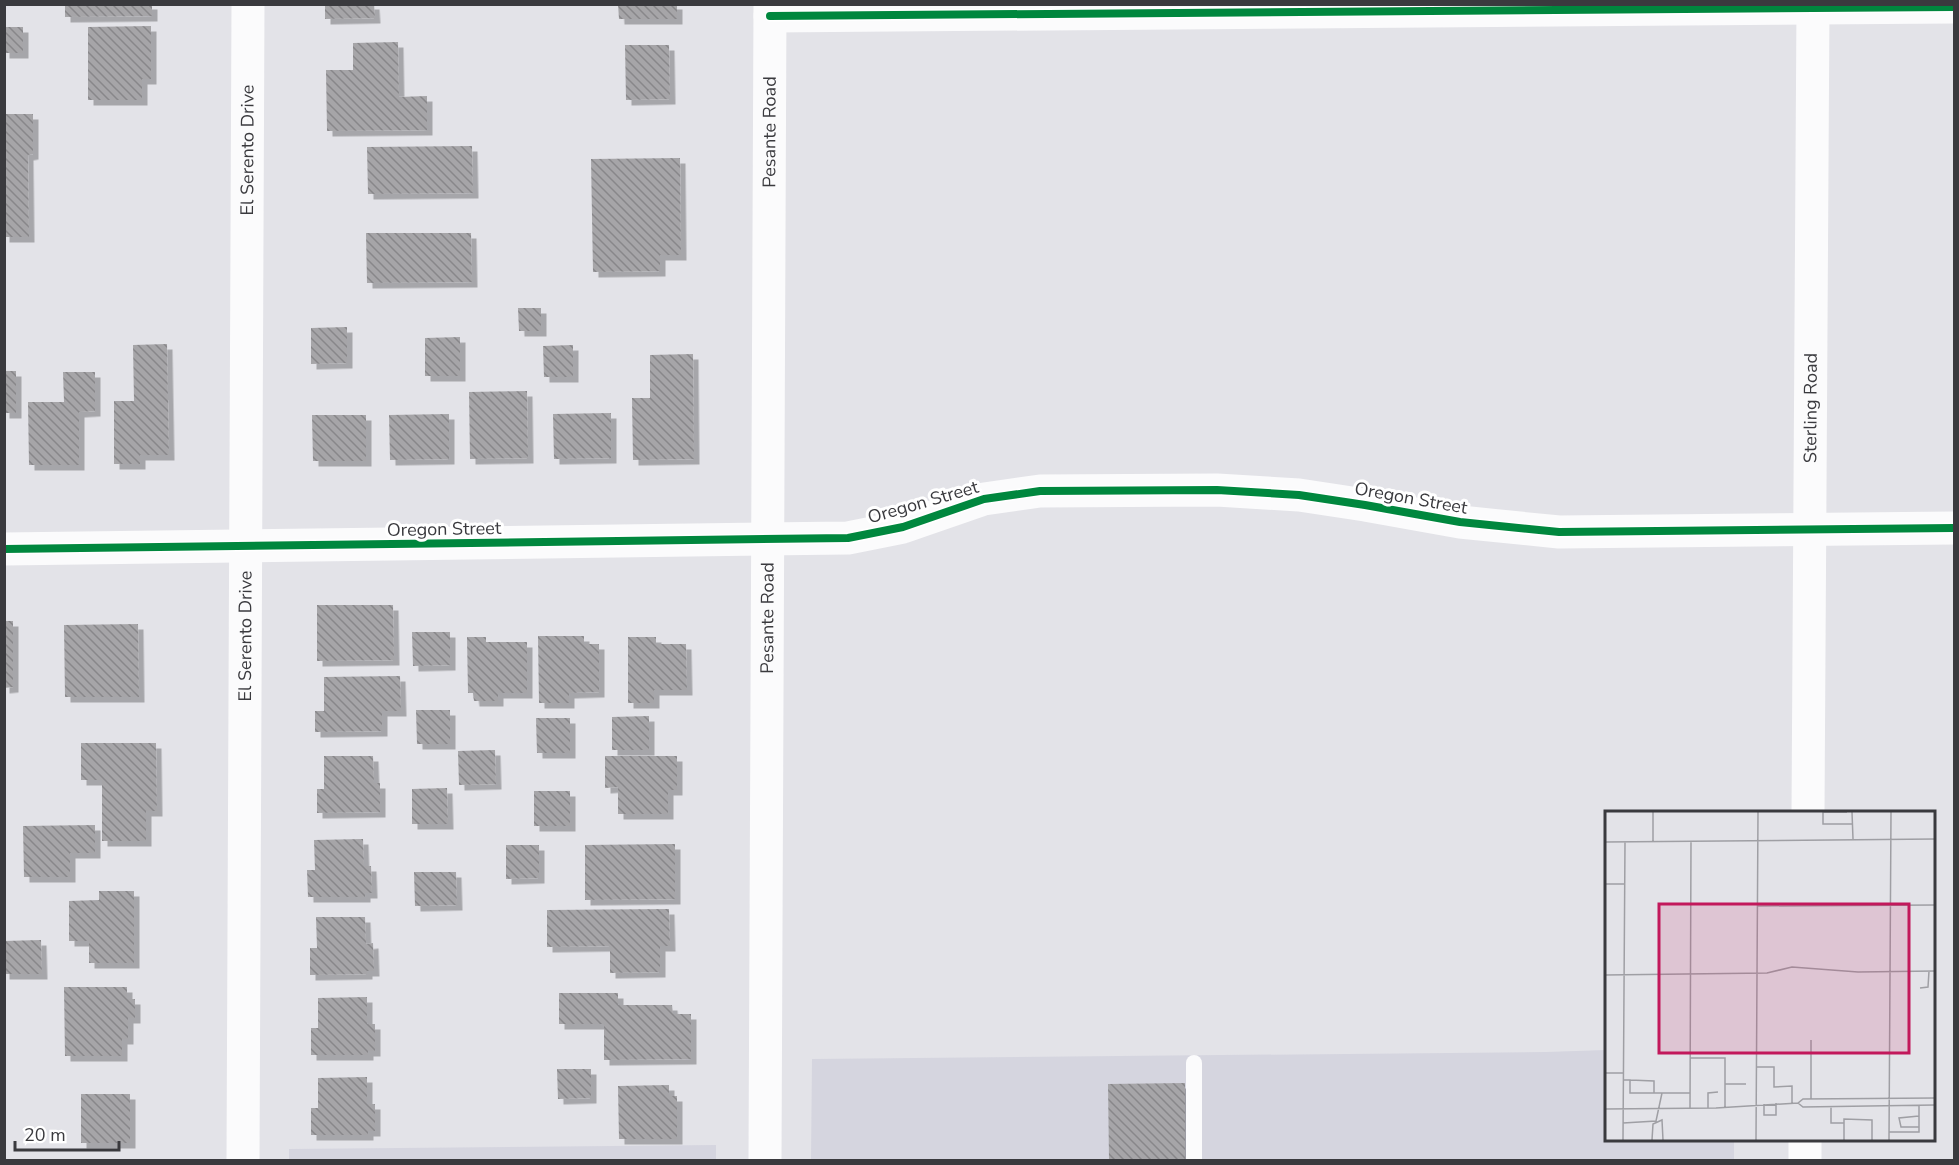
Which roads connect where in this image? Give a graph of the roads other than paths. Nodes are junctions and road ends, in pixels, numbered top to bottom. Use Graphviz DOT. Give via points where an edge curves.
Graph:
graph roads {
  1 [pos="248,4"];
  2 [pos="1813,7"];
  3 [pos="1954,8"];
  4 [pos="770,10"];
  5 [pos="1954,528"];
  6 [pos="1811,530"];
  7 [pos="767,541"];
  8 [pos="245,546"];
  9 [pos="4,549"];
  10 [pos="1808,811"];
  11 [pos="1194,1063"];
  12 [pos="1805,1141"];
  13 [pos="243,1161"];
  14 [pos="765,1161"];
  15 [pos="1194,1161"];
  16 [pos="1805,1161"];
  1 -- 8 [label="street, El Serento Drive"];
  2 -- 3 [label="street"];
  2 -- 4 [label="street"];
  2 -- 6 [label="street, Sterling Road"];
  4 -- 7 [label="street, Pesante Road"];
  5 -- 6 [label="street, Oregon Street"];
  6 -- 7 [label="street, Oregon Street" via="1559,532 1460,522 1299,495 1217,490 1040,491 984,499 903,527 848,538"];
  6 -- 10 [label="street, Sterling Road"];
  7 -- 8 [label="street, Oregon Street"];
  7 -- 14 [label="street, Pesante Road"];
  8 -- 9 [label="street, Oregon Street"];
  8 -- 13 [label="street, El Serento Drive"];
  11 -- 15 [label="lane"];
  12 -- 16 [label="street"];
}
